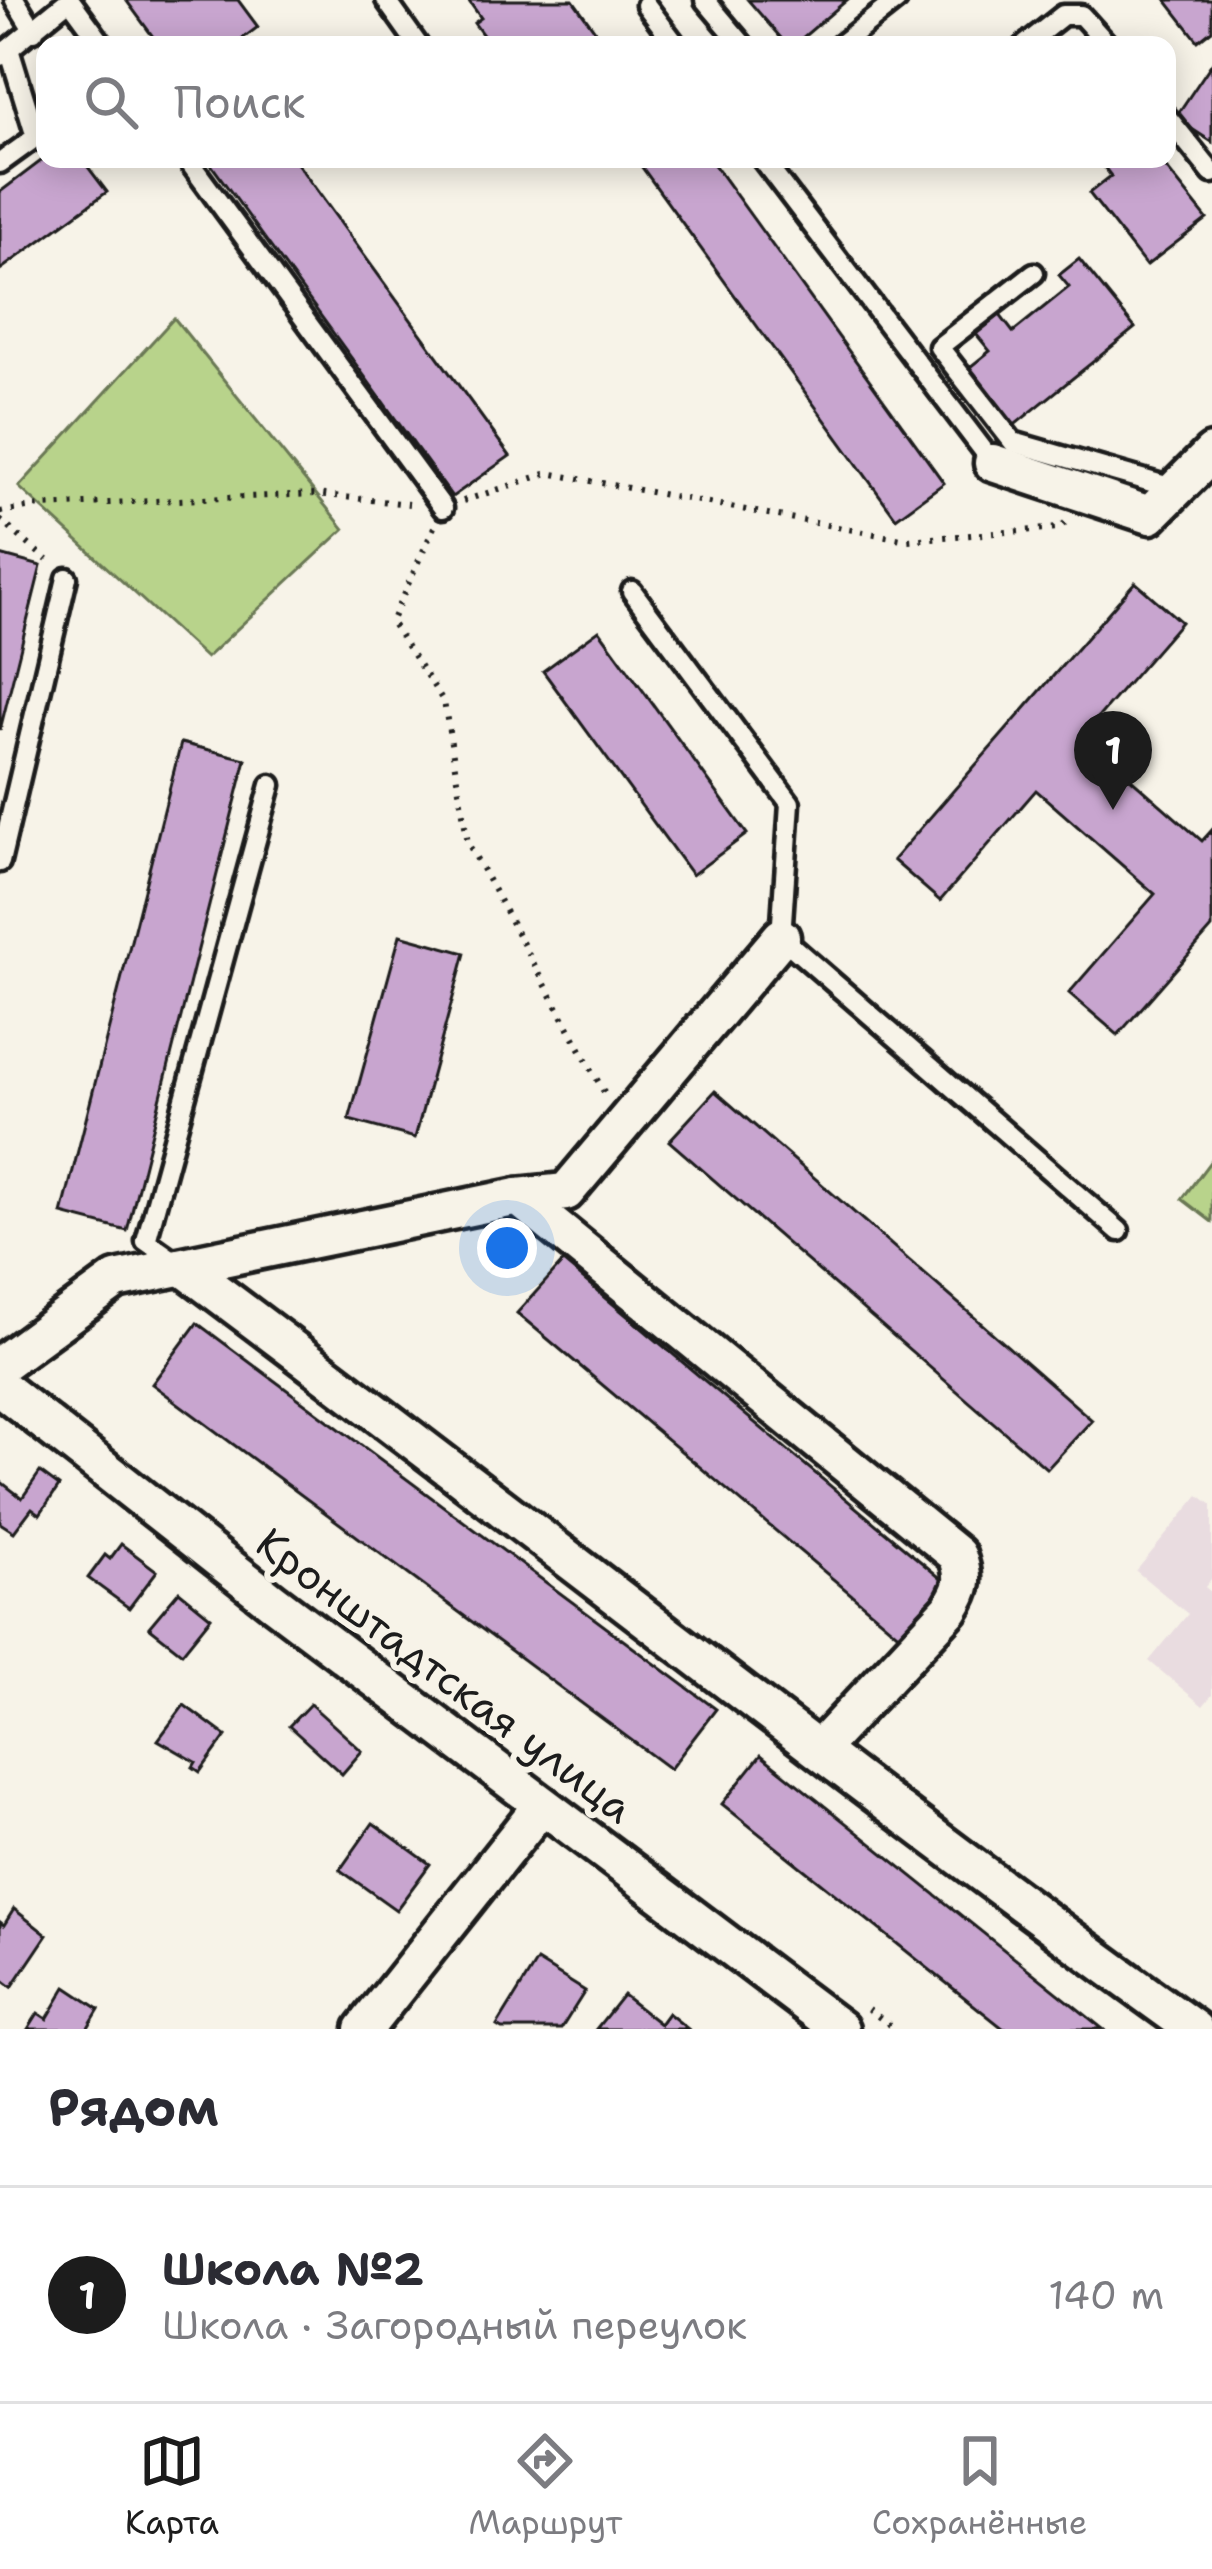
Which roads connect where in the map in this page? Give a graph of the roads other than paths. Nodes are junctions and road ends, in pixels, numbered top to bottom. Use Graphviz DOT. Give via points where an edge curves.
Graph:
graph roads {
  1 [pos="15,0"];
  2 [pos="69,0"];
  3 [pos="386,0"];
  4 [pos="705,0"];
  5 [pos="897,0"];
  6 [pos="646,5"];
  7 [pos="34,31"];
  8 [pos="96,36"];
  9 [pos="412,36"];
  10 [pos="669,36"];
  11 [pos="735,36"];
  12 [pos="851,36"];
  13 [pos="1036,36"];
  14 [pos="1100,36"];
  15 [pos="4,53"];
  16 [pos="1176,128"];
  17 [pos="0,163"];
  18 [pos="194,168"];
  19 [pos="770,168"];
  20 [pos="1212,173"];
  21 [pos="1034,273"];
  22 [pos="1212,453"];
  23 [pos="993,463"];
  24 [pos="1176,489"];
  25 [pos="443,508"];
  26 [pos="67,578"];
  27 [pos="632,591"];
  28 [pos="271,784"];
  29 [pos="0,862"];
  30 [pos="781,937"];
  31 [pos="518,1197"];
  32 [pos="1119,1231"];
  33 [pos="184,1268"];
  34 [pos="0,1365"];
  35 [pos="0,1387"];
  36 [pos="820,1748"];
  37 [pos="541,1806"];
  38 [pos="364,2029"];
  39 [pos="840,2029"];
  40 [pos="1194,2029"];
  1 -- 7 [label="lane"];
  2 -- 7 [label="lane"];
  2 -- 8 [label="lane"];
  3 -- 9 [label="lane"];
  4 -- 11 [label="lane"];
  5 -- 12 [label="lane"];
  6 -- 10 [label="lane"];
  7 -- 15 [label="lane"];
  13 -- 14 [label="lane" via="1063,15 1081,15"];
  15 -- 17 [label="lane" via="36,137"];
  16 -- 20 [label="lane"];
  18 -- 25 [label="lane"];
  19 -- 23 [label="lane"];
  21 -- 24 [label="lane" via="939,346 1012,442"];
  22 -- 24 [label="street"];
  23 -- 24 [label="street" via="1150,515"];
  26 -- 29 [label="lane"];
  27 -- 30 [label="lane" via="790,803"];
  28 -- 33 [label="lane" via="146,1240"];
  30 -- 31 [label="street" via="566,1192"];
  30 -- 32 [label="lane"];
  31 -- 33 [label="street"];
  31 -- 36 [label="street" via="957,1555 965,1575 950,1609"];
  33 -- 34 [label="street" via="116,1280"];
  33 -- 36 [label="street"];
  35 -- 37 [label="street, Кронштадтская улица"];
  36 -- 40 [label="street"];
  37 -- 38 [label="street"];
  37 -- 39 [label="street, Кронштадтская улица"];
}
